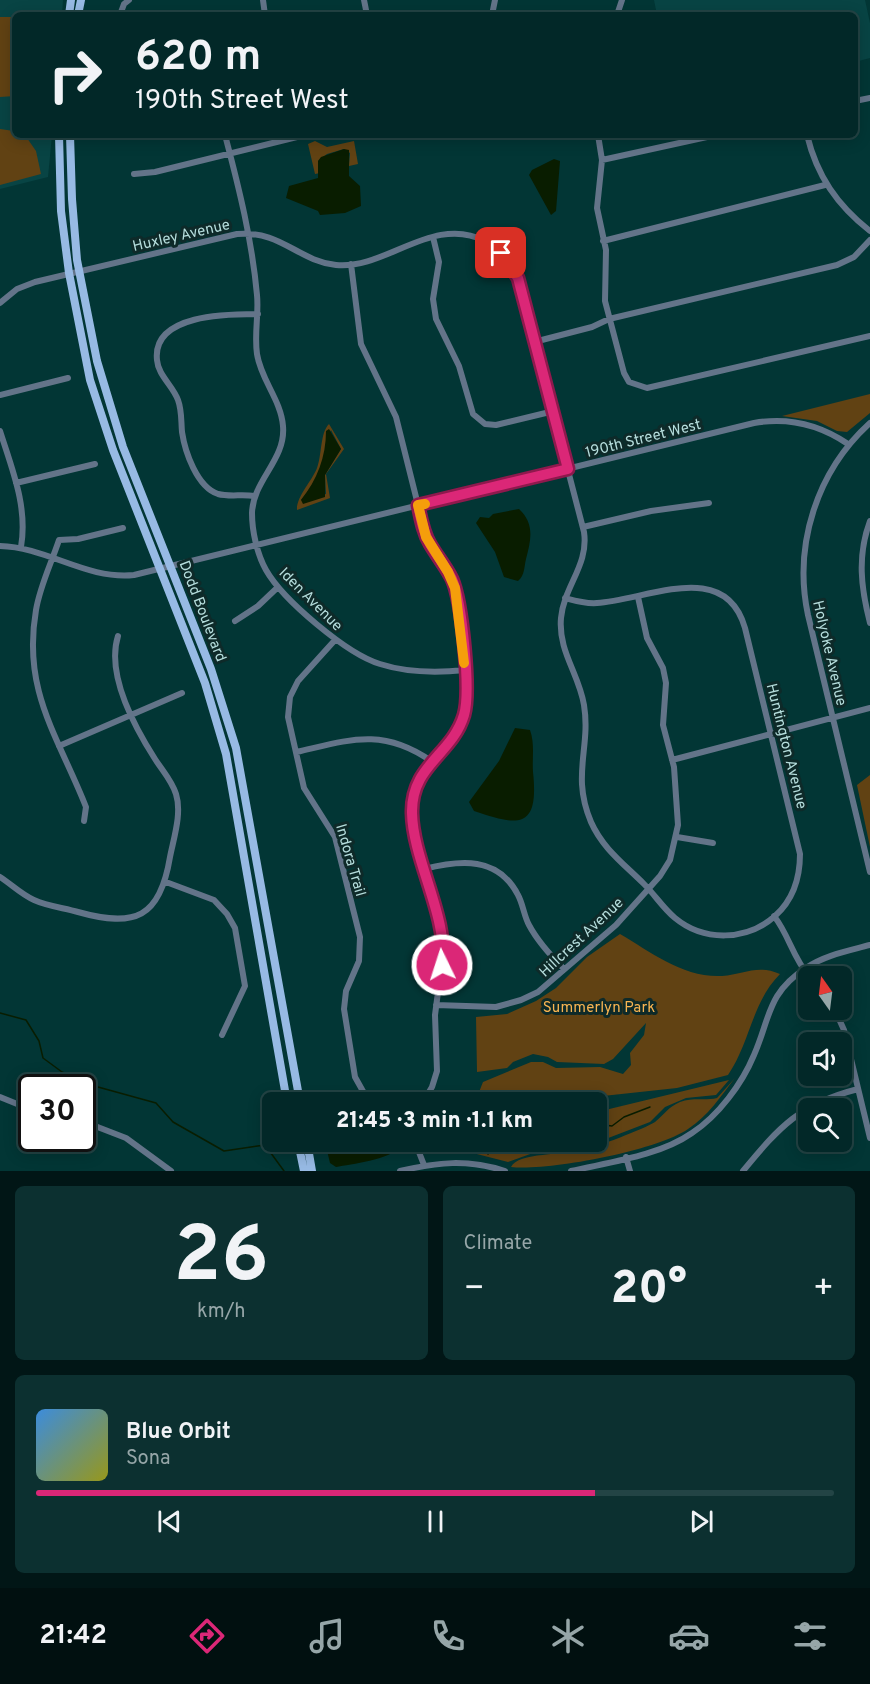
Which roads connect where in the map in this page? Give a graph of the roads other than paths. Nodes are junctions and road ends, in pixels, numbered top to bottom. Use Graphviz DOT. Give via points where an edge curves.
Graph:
graph roads {
  1 [pos="59,138"];
  2 [pos="70,138"];
  3 [pos="226,138"];
  4 [pos="293,138"];
  5 [pos="598,138"];
  6 [pos="702,138"];
  7 [pos="808,138"];
  8 [pos="230,154"];
  9 [pos="602,160"];
  10 [pos="134,174"];
  11 [pos="825,185"];
  12 [pos="870,231"];
  13 [pos="249,234"];
  14 [pos="433,237"];
  15 [pos="870,240"];
  16 [pos="603,241"];
  17 [pos="351,264"];
  18 [pos="79,271"];
  19 [pos="69,273"];
  20 [pos="0,303"];
  21 [pos="258,314"];
  22 [pos="609,319"];
  23 [pos="870,336"];
  24 [pos="534,342"];
  25 [pos="68,378"];
  26 [pos="0,395"];
  27 [pos="554,411"];
  28 [pos="870,423"];
  29 [pos="0,431"];
  30 [pos="848,444"];
  31 [pos="95,464"];
  32 [pos="568,469"];
  33 [pos="16,483"];
  34 [pos="254,496"];
  35 [pos="709,503"];
  36 [pos="418,505"];
  37 [pos="870,521"];
  38 [pos="582,526"];
  39 [pos="123,528"];
  40 [pos="257,545"];
  41 [pos="0,546"];
  42 [pos="21,547"];
  43 [pos="53,558"];
  44 [pos="171,566"];
  45 [pos="161,569"];
  46 [pos="278,586"];
  47 [pos="638,597"];
  48 [pos="565,598"];
  49 [pos="235,621"];
  50 [pos="870,623"];
  51 [pos="118,636"];
  52 [pos="335,640"];
  53 [pos="465,670"];
  54 [pos="182,693"];
  55 [pos="870,708"];
  56 [pos="132,714"];
  57 [pos="833,718"];
  58 [pos="772,735"];
  59 [pos="59,746"];
  60 [pos="297,752"];
  61 [pos="672,760"];
  62 [pos="430,761"];
  63 [pos="84,821"];
  64 [pos="677,837"];
  65 [pos="713,843"];
  66 [pos="424,869"];
  67 [pos="870,872"];
  68 [pos="0,877"];
  69 [pos="166,882"];
  70 [pos="648,889"];
  71 [pos="774,916"];
  72 [pos="870,945"];
  73 [pos="801,966"];
  74 [pos="809,966"];
  75 [pos="564,969"];
  76 [pos="798,974"];
  77 [pos="436,1005"];
  78 [pos="840,1020"];
  79 [pos="222,1035"];
  80 [pos="858,1089"];
  81 [pos="285,1092"];
  82 [pos="298,1092"];
  83 [pos="364,1092"];
  84 [pos="430,1092"];
  85 [pos="0,1097"];
  86 [pos="18,1104"];
  87 [pos="96,1126"];
  88 [pos="870,1138"];
  89 [pos="296,1152"];
  90 [pos="300,1152"];
  91 [pos="309,1152"];
  92 [pos="419,1152"];
  93 [pos="626,1157"];
  94 [pos="424,1165"];
  95 [pos="171,1171"];
  96 [pos="299,1171"];
  97 [pos="304,1171"];
  98 [pos="312,1171"];
  99 [pos="400,1171"];
  100 [pos="505,1171"];
  101 [pos="571,1171"];
  102 [pos="630,1171"];
  103 [pos="743,1171"];
  1 -- 19 [label="main road, Dodd Boulevard"];
  2 -- 18 [label="main road, Dodd Boulevard"];
  3 -- 8 [label="street"];
  4 -- 8 [label="street"];
  5 -- 9 [label="street"];
  6 -- 9 [label="street"];
  7 -- 11 [label="street"];
  8 -- 10 [label="street"];
  8 -- 13 [label="street"];
  9 -- 16 [label="street" via="597,208"];
  11 -- 12 [label="street"];
  11 -- 16 [label="street"];
  13 -- 17 [label="street, Huxley Avenue" via="278,239 325,263"];
  13 -- 18 [label="street, Huxley Avenue"];
  13 -- 21 [label="street"];
  14 -- 17 [label="street, Huxley Avenue"];
  14 -- 24 [label="street, Huxley Avenue" via="470,235 501,253 518,278"];
  14 -- 27 [label="street" via="439,262 433,298 436,319 459,366 473,414 481,422 496,425"];
  15 -- 22 [label="street" via="854,257 837,265"];
  16 -- 22 [label="street"];
  17 -- 36 [label="street" via="361,344 396,417"];
  18 -- 19 [label="street, Huxley Avenue"];
  18 -- 44 [label="main road, Dodd Boulevard" via="88,325 110,407"];
  19 -- 20 [label="street, Huxley Avenue" via="26,285"];
  19 -- 45 [label="main road, Dodd Boulevard" via="91,384"];
  21 -- 34 [label="street" via="258,358 279,409 284,433 277,459"];
  21 -- 34 [label="street" via="219,315 179,324 164,335 157,356 160,371 177,398 185,443 201,481 220,495"];
  22 -- 23 [label="street" via="626,378 647,388"];
  22 -- 24 [label="street"];
  24 -- 27 [label="street, Huxley Avenue"];
  25 -- 26 [label="street"];
  27 -- 32 [label="street, Huxley Avenue"];
  28 -- 30 [label="street, Holyoke Avenue"];
  29 -- 33 [label="street"];
  30 -- 32 [label="street, 190th Street West" via="810,426 768,421"];
  30 -- 57 [label="street, Holyoke Avenue" via="817,499 804,553 805,601"];
  31 -- 33 [label="street"];
  32 -- 36 [label="street, 190th Street West"];
  32 -- 38 [label="street, Huxley Avenue"];
  33 -- 42 [label="street" via="23,523"];
  34 -- 40 [label="street, Iden Avenue" via="252,519"];
  35 -- 38 [label="street"];
  36 -- 40 [label="street, 190th Street West"];
  36 -- 53 [label="street" via="426,537 455,588"];
  37 -- 50 [label="street" via="863,544 861,575"];
  38 -- 48 [label="street, Huxley Avenue" via="584,557"];
  39 -- 43 [label="street" via="59,540"];
  40 -- 44 [label="street, 190th Street West"];
  40 -- 46 [label="street, Iden Avenue" via="265,569"];
  41 -- 42 [label="street, 190th Street West"];
  42 -- 43 [label="street, 190th Street West"];
  43 -- 45 [label="street, 190th Street West" via="108,575"];
  43 -- 59 [label="street" via="36,611 34,657 41,706"];
  44 -- 45 [label="street, 190th Street West"];
  44 -- 82 [label="main road, Dodd Boulevard" via="211,669 236,748"];
  45 -- 81 [label="main road, Dodd Boulevard" via="206,683 226,754"];
  46 -- 49 [label="street"];
  46 -- 52 [label="street, Iden Avenue"];
  47 -- 48 [label="street, Huntington Avenue" via="594,603"];
  47 -- 58 [label="street, Huntington Avenue" via="702,587 719,593 735,606 743,622"];
  47 -- 61 [label="street, Hillcrest Avenue" via="647,638 665,676 663,725"];
  48 -- 70 [label="street, Huxley Avenue" via="562,642 585,713 580,771 585,805 603,844"];
  51 -- 56 [label="street" via="115,663"];
  52 -- 53 [label="street, Iden Avenue" via="360,656 391,667 428,673"];
  52 -- 60 [label="street, Indora Trail" via="302,676 290,697 288,717"];
  53 -- 62 [label="street" via="467,695 461,722 449,743"];
  54 -- 56 [label="street"];
  55 -- 57 [label="street"];
  56 -- 59 [label="street"];
  56 -- 69 [label="street" via="176,794 178,813"];
  57 -- 58 [label="street"];
  57 -- 67 [label="street, Holyoke Avenue"];
  58 -- 61 [label="street"];
  58 -- 71 [label="street, Huntington Avenue" via="800,854 795,887"];
  59 -- 63 [label="street" via="86,807"];
  60 -- 62 [label="street" via="369,738 401,744"];
  60 -- 83 [label="street, Indora Trail" via="304,788 335,837 360,937 359,962 345,995 344,1013 356,1077"];
  61 -- 64 [label="street, Hillcrest Avenue"];
  62 -- 66 [label="street" via="418,782 412,808"];
  64 -- 65 [label="street"];
  64 -- 70 [label="street, Hillcrest Avenue" via="667,866"];
  66 -- 75 [label="street" via="469,861 502,874 517,892 532,932"];
  66 -- 77 [label="street" via="443,950"];
  68 -- 69 [label="street" via="33,900 105,920 140,915 153,904"];
  69 -- 79 [label="street" via="214,900 235,928 245,986"];
  70 -- 71 [label="street, Huntington Avenue" via="677,920 708,934 743,933"];
  70 -- 75 [label="street, Hillcrest Avenue" via="613,928"];
  71 -- 73 [label="street"];
  72 -- 74 [label="street"];
  75 -- 77 [label="street, Hillcrest Avenue" via="543,988 515,1003 488,1007"];
  76 -- 93 [label="street" via="773,1002 749,1066 710,1119 673,1144"];
  77 -- 84 [label="street" via="437,1071"];
  78 -- 80 [label="street"];
  80 -- 88 [label="street"];
  80 -- 103 [label="street" via="828,1098 795,1115"];
  85 -- 86 [label="street"];
  87 -- 95 [label="street" via="126,1138"];
  89 -- 96 [label="main road"];
  90 -- 97 [label="main road"];
  91 -- 98 [label="main road"];
  92 -- 94 [label="street"];
  93 -- 101 [label="street"];
  93 -- 102 [label="street"];
  94 -- 99 [label="street"];
  94 -- 100 [label="street" via="467,1161"];
}
